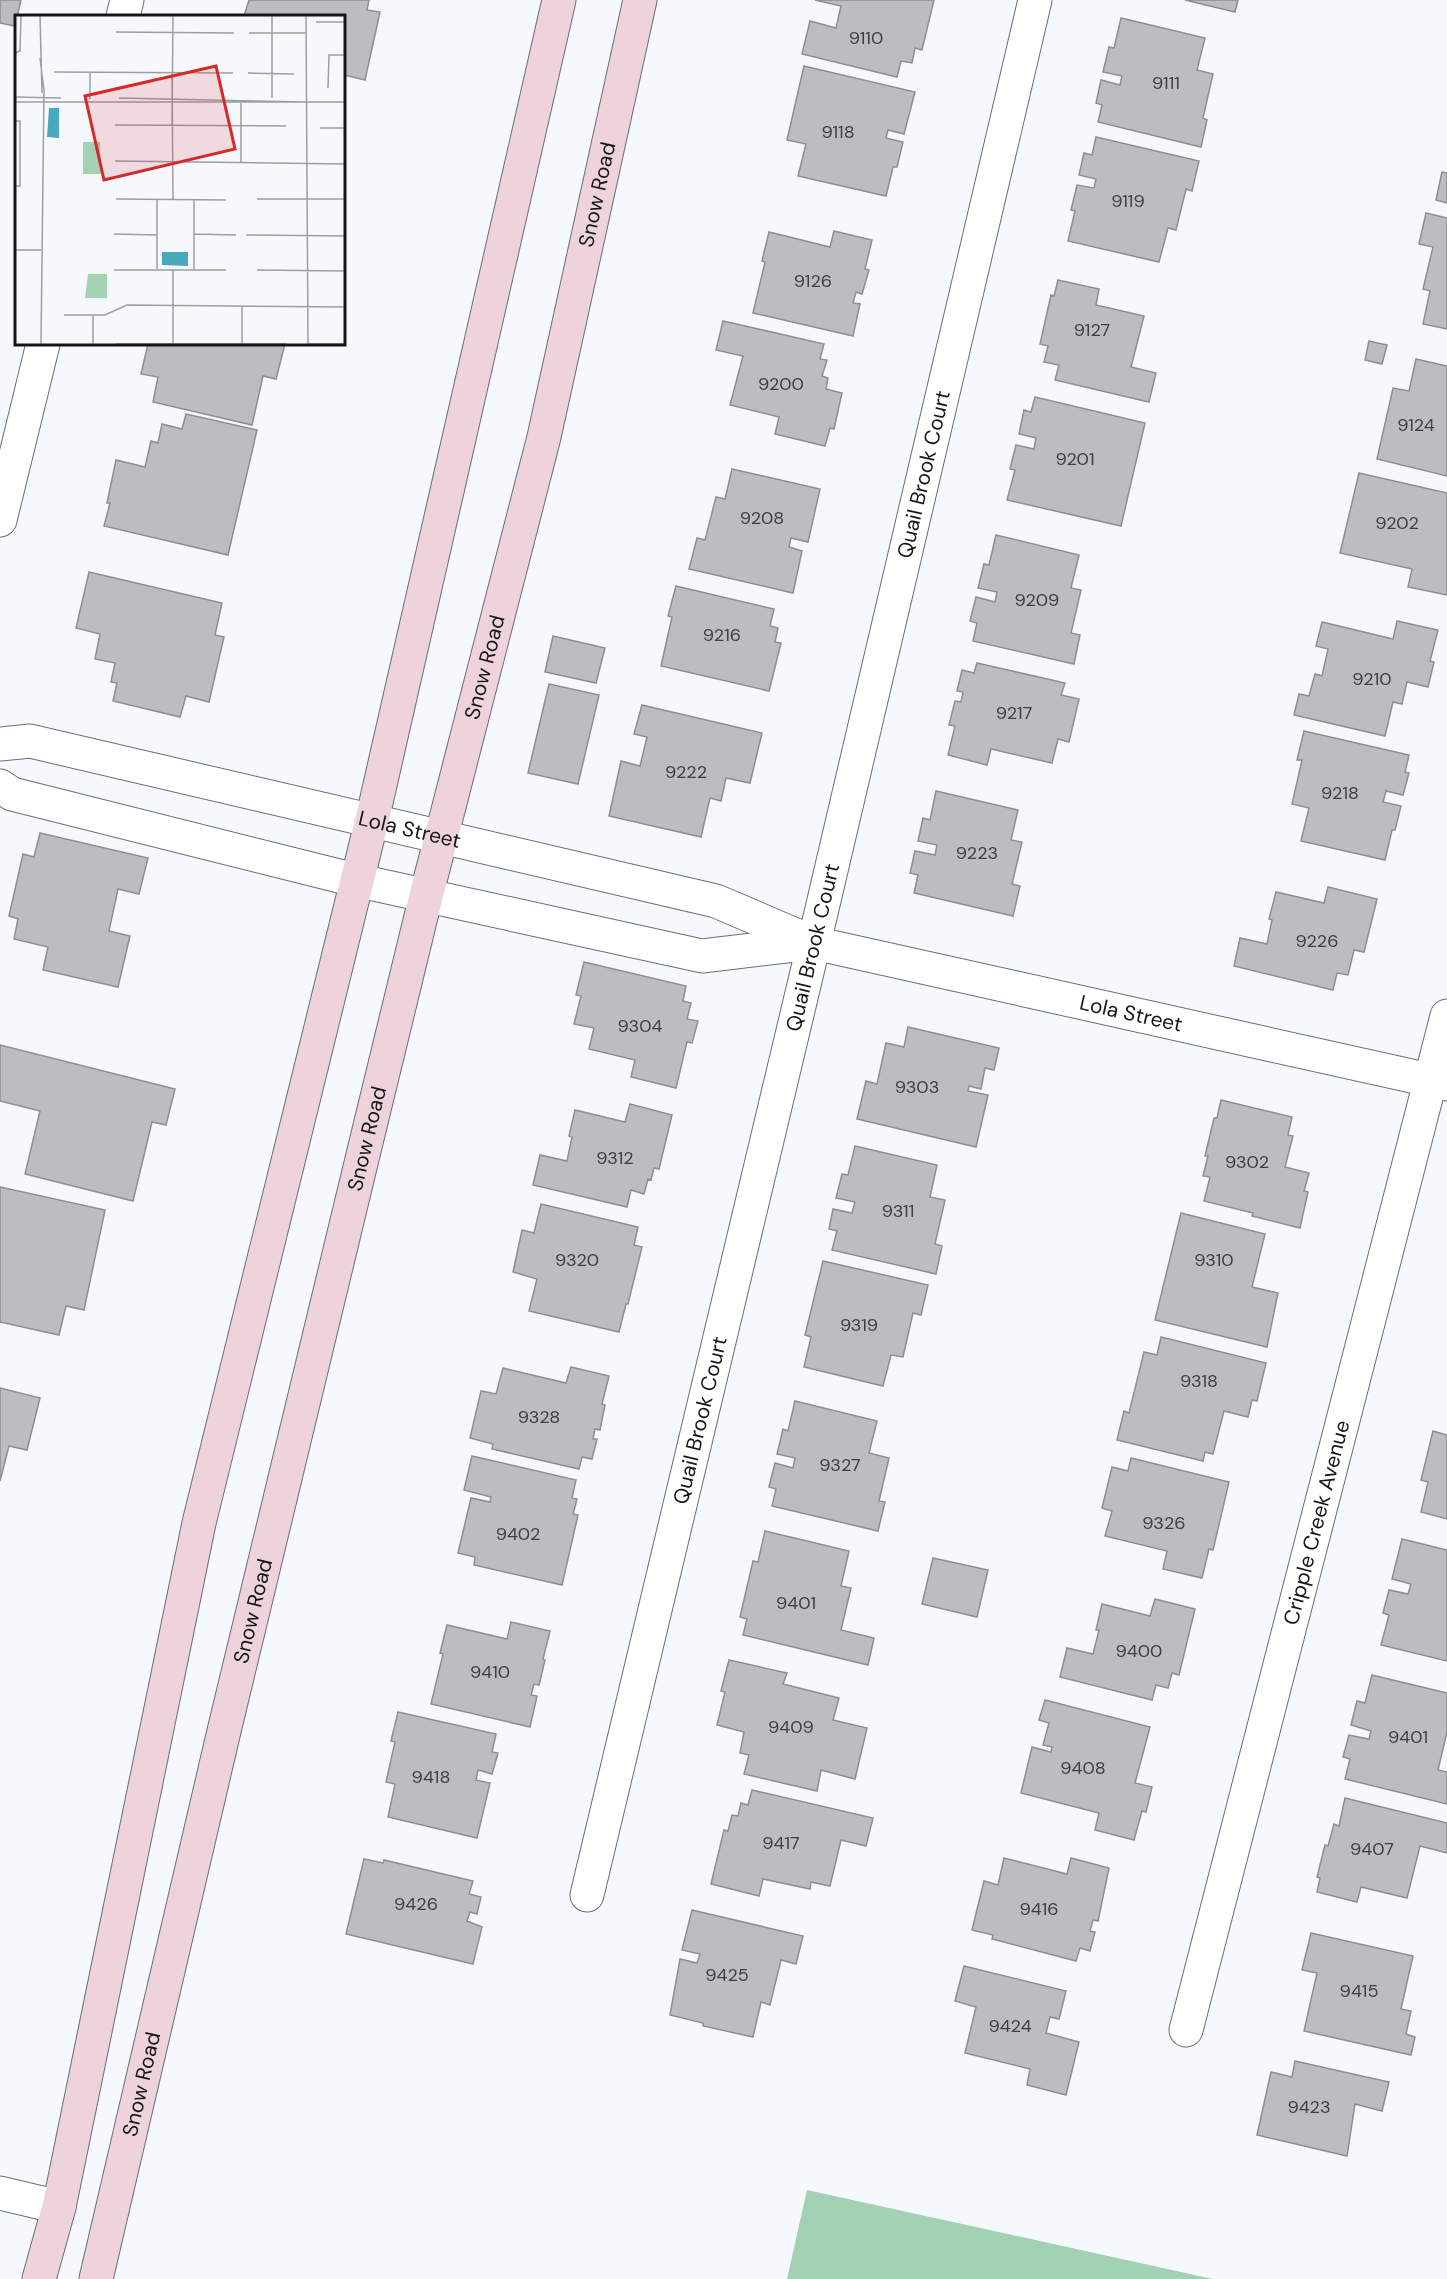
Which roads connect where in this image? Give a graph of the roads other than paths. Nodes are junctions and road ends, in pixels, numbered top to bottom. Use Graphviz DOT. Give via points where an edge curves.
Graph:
graph roads {
  1 [pos="127,0"];
  2 [pos="559,0"];
  3 [pos="640,0"];
  4 [pos="1035,0"];
  5 [pos="123,15"];
  6 [pos="43,345"];
  7 [pos="0,520"];
  8 [pos="0,744"];
  9 [pos="0,786"];
  10 [pos="372,820"];
  11 [pos="442,837"];
  12 [pos="356,880"];
  13 [pos="426,896"];
  14 [pos="814,943"];
  15 [pos="1447,1016"];
  16 [pos="1439,1082"];
  17 [pos="587,1895"];
  18 [pos="1186,2030"];
  19 [pos="0,2193"];
  20 [pos="58,2207"];
  21 [pos="39,2279"];
  22 [pos="96,2279"];
  1 -- 5 [label="street"];
  2 -- 10 [label="main road"];
  3 -- 11 [label="main road, Snow Road" via="544,437"];
  4 -- 14 [label="street, Quail Brook Court"];
  6 -- 7 [label="street"];
  8 -- 10 [label="street, Lola Street" via="30,741"];
  9 -- 12 [label="street, Lola Street" via="12,794"];
  10 -- 11 [label="street, Lola Street"];
  10 -- 12 [label="main road"];
  11 -- 13 [label="main road, Snow Road"];
  11 -- 14 [label="street, Lola Street" via="716,901"];
  12 -- 13 [label="street, Lola Street"];
  12 -- 20 [label="main road" via="199,1523"];
  13 -- 14 [label="street, Lola Street" via="702,956"];
  13 -- 22 [label="main road, Snow Road"];
  14 -- 16 [label="street, Lola Street"];
  14 -- 17 [label="street, Quail Brook Court"];
  15 -- 16 [label="street, Cripple Creek Avenue"];
  16 -- 18 [label="street, Cripple Creek Avenue"];
  19 -- 20 [label="street"];
  20 -- 21 [label="main road"];
}
